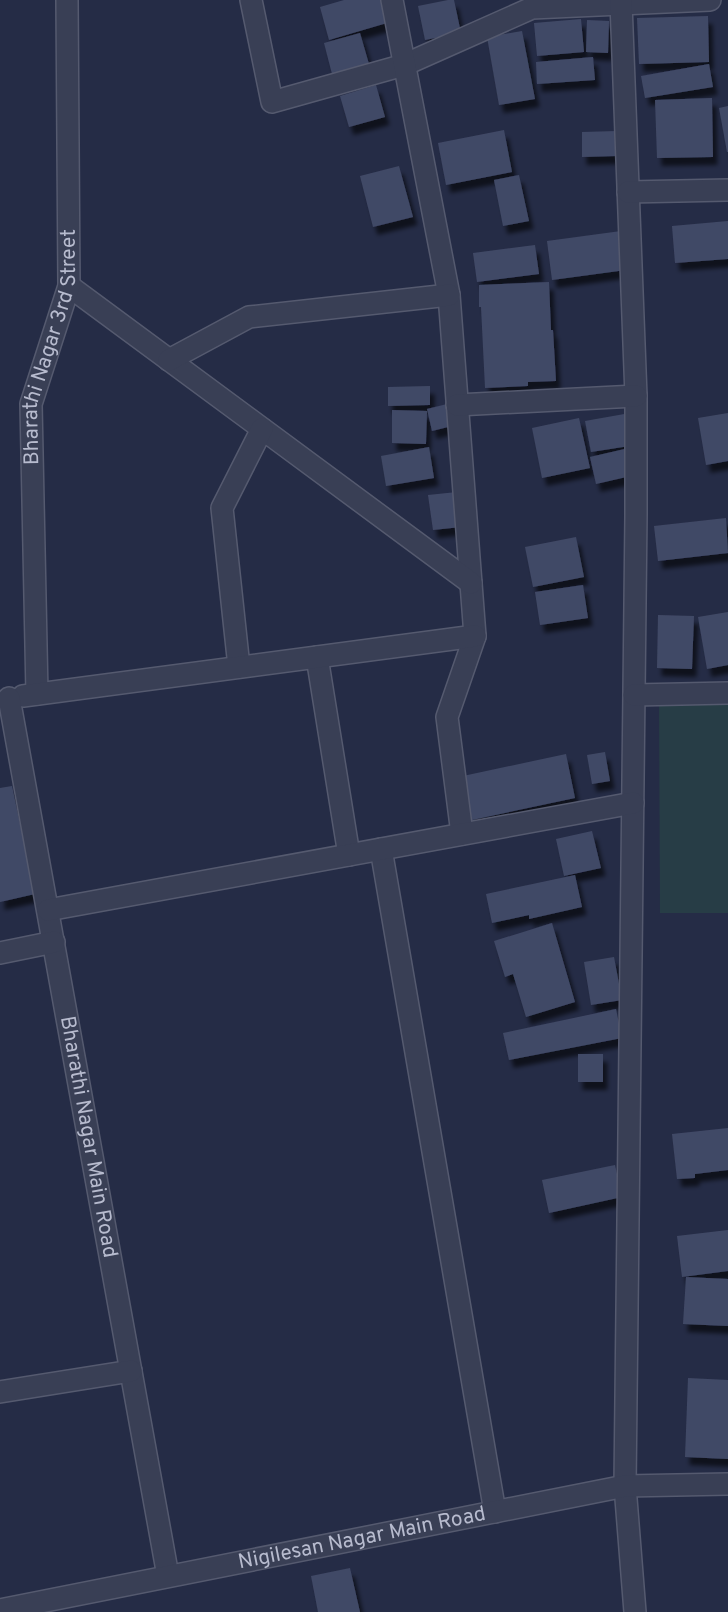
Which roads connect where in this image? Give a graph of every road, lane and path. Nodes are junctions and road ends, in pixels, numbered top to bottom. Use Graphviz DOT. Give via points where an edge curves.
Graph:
graph roads {
  1 [pos="66,0"];
  2 [pos="251,0"];
  3 [pos="391,0"];
  4 [pos="710,0"];
  5 [pos="621,3"];
  6 [pos="532,4"];
  7 [pos="404,65"];
  8 [pos="728,190"];
  9 [pos="628,192"];
  10 [pos="69,286"];
  11 [pos="449,295"];
  12 [pos="169,360"];
  13 [pos="636,396"];
  14 [pos="457,405"];
  15 [pos="262,429"];
  16 [pos="471,583"];
  17 [pos="475,636"];
  18 [pos="317,657"];
  19 [pos="239,667"];
  20 [pos="728,693"];
  21 [pos="37,694"];
  22 [pos="634,695"];
  23 [pos="5,698"];
  24 [pos="633,803"];
  25 [pos="461,834"];
  26 [pos="381,849"];
  27 [pos="349,855"];
  28 [pos="48,910"];
  29 [pos="54,942"];
  30 [pos="0,953"];
  31 [pos="131,1371"];
  32 [pos="0,1392"];
  33 [pos="728,1484"];
  34 [pos="625,1486"];
  35 [pos="495,1511"];
  36 [pos="168,1576"];
  37 [pos="0,1609"];
  38 [pos="635,1612"];
  1 -- 10 [label="street, Bharathi Nagar 3rd Street"];
  2 -- 7 [label="street" via="272,103"];
  3 -- 7 [label="street"];
  4 -- 5 [label="street"];
  5 -- 6 [label="street"];
  5 -- 9 [label="street"];
  6 -- 7 [label="street"];
  7 -- 11 [label="street"];
  8 -- 9 [label="street"];
  9 -- 13 [label="street"];
  10 -- 12 [label="street"];
  10 -- 21 [label="street, Bharathi Nagar 3rd Street" via="31,404"];
  11 -- 12 [label="street" via="249,317"];
  11 -- 14 [label="street"];
  12 -- 15 [label="street"];
  13 -- 14 [label="street"];
  13 -- 22 [label="street"];
  14 -- 16 [label="street"];
  15 -- 16 [label="street"];
  15 -- 19 [label="street" via="222,508"];
  16 -- 17 [label="street"];
  17 -- 18 [label="street"];
  17 -- 25 [label="street" via="447,717"];
  18 -- 19 [label="street"];
  18 -- 27 [label="street"];
  19 -- 21 [label="street"];
  20 -- 22 [label="street"];
  21 -- 23 [label="street"];
  22 -- 24 [label="street"];
  23 -- 28 [label="street, Bharathi Nagar Main Road"];
  24 -- 25 [label="street"];
  24 -- 34 [label="street"];
  25 -- 26 [label="street"];
  26 -- 27 [label="street"];
  26 -- 35 [label="street"];
  27 -- 28 [label="street"];
  28 -- 29 [label="street, Bharathi Nagar Main Road"];
  29 -- 30 [label="street"];
  29 -- 31 [label="street, Bharathi Nagar Main Road"];
  31 -- 32 [label="street"];
  31 -- 36 [label="street, Bharathi Nagar Main Road"];
  33 -- 34 [label="street, Nigilesan Nagar Main Road"];
  34 -- 35 [label="street, Nigilesan Nagar Main Road"];
  34 -- 38 [label="street"];
  35 -- 36 [label="street, Nigilesan Nagar Main Road"];
  36 -- 37 [label="street, Nigilesan Nagar Main Road"];
}
